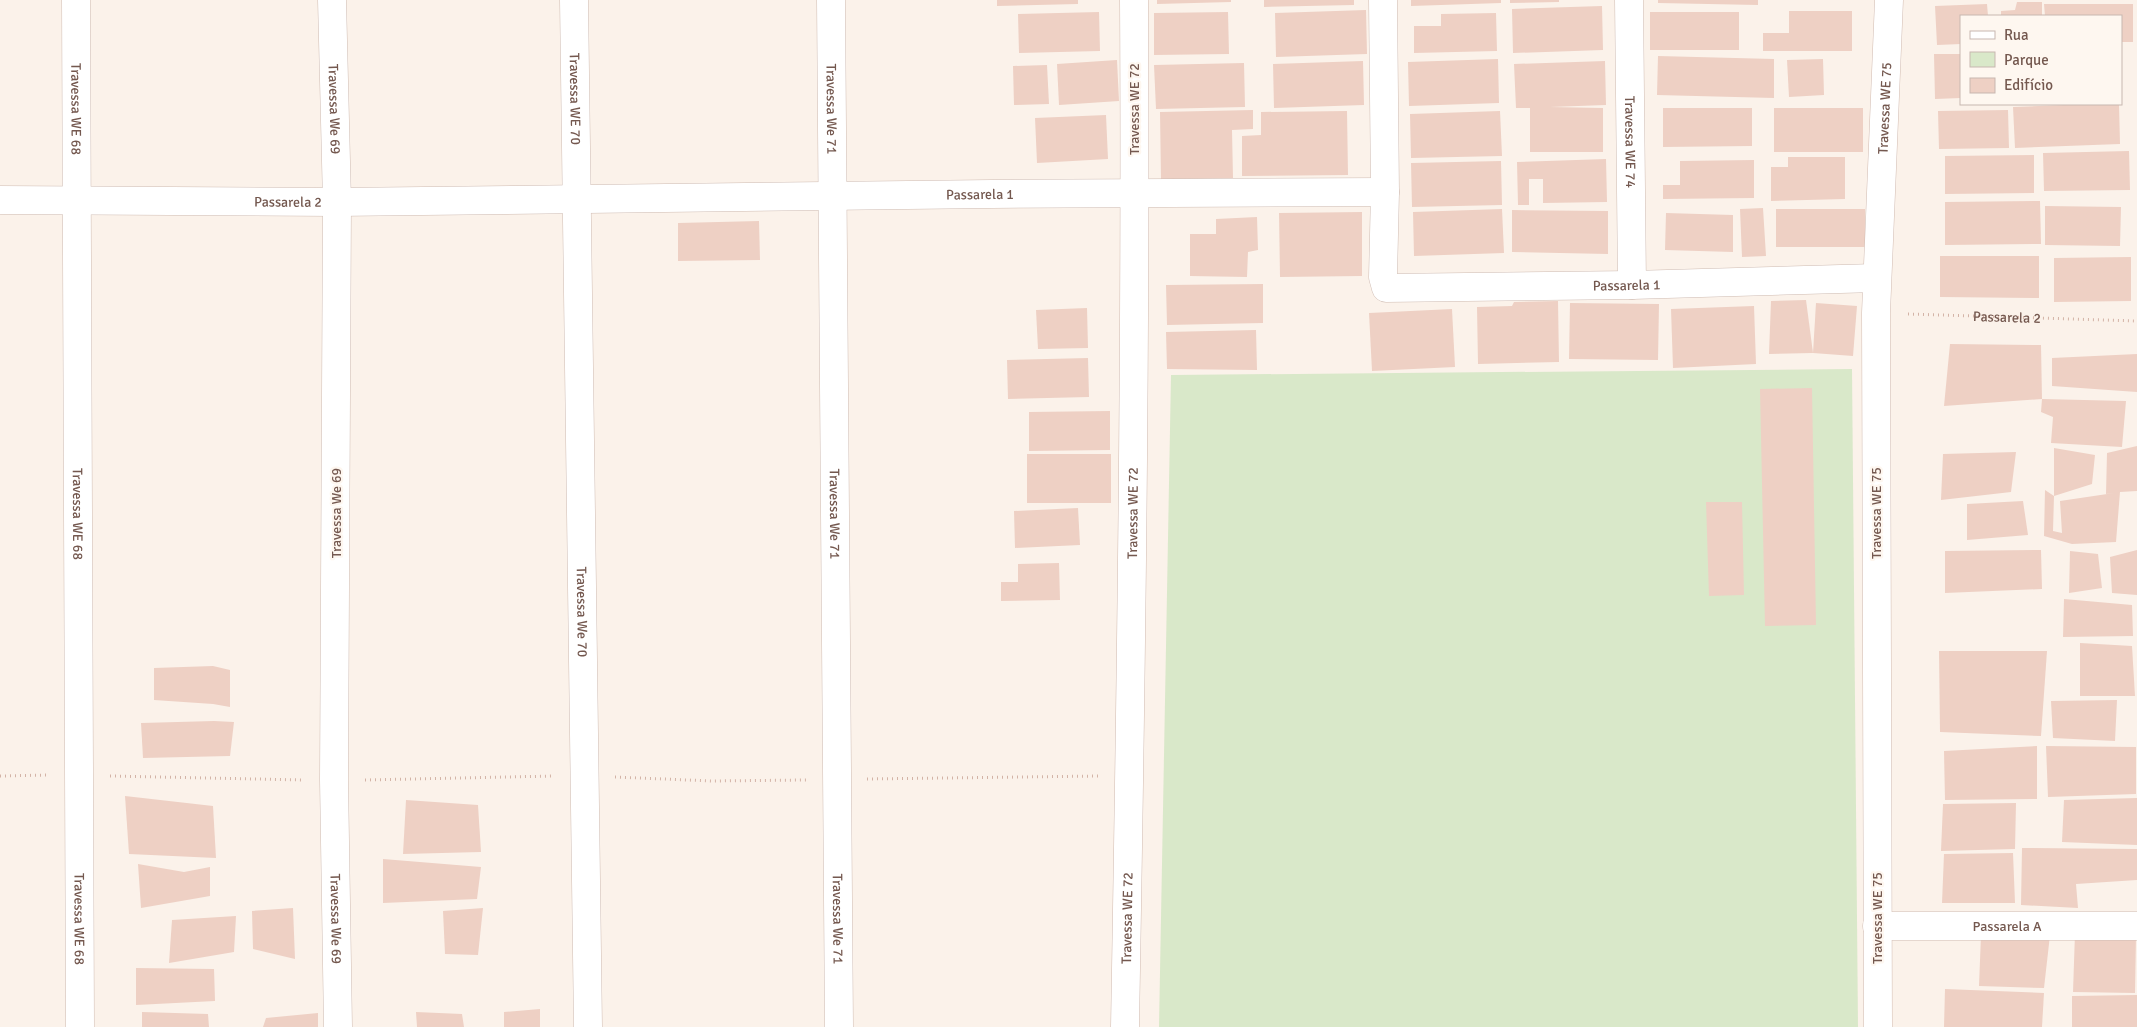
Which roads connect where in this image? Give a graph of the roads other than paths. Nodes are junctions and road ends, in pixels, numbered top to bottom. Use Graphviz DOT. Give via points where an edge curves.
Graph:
graph roads {
  1 [pos="76,0"];
  2 [pos="332,0"];
  3 [pos="574,0"];
  4 [pos="831,0"];
  5 [pos="1134,0"];
  6 [pos="1383,0"];
  7 [pos="1629,0"];
  8 [pos="1889,0"];
  9 [pos="1385,192"];
  10 [pos="1135,194"];
  11 [pos="832,197"];
  12 [pos="576,198"];
  13 [pos="0,200"];
  14 [pos="78,200"];
  15 [pos="337,202"];
  16 [pos="1876,278"];
  17 [pos="1632,285"];
  18 [pos="1877,926"];
  19 [pos="2137,926"];
  20 [pos="80,1027"];
  21 [pos="338,1027"];
  22 [pos="588,1027"];
  23 [pos="839,1027"];
  24 [pos="1125,1027"];
  25 [pos="1878,1027"];
  1 -- 14 [label="street, Travessa WE 68"];
  2 -- 15 [label="street, Travessa We 69"];
  3 -- 12 [label="street, Travessa WE 70"];
  4 -- 11 [label="street, Travessa We 71"];
  5 -- 10 [label="street, Travessa WE 72"];
  6 -- 9 [label="street"];
  7 -- 17 [label="street, Travessa WE 74"];
  8 -- 16 [label="street, Travessa WE 75"];
  9 -- 10 [label="street, Passarela 1"];
  9 -- 17 [label="street, Passarela 1" via="1383,277 1386,288"];
  10 -- 11 [label="street, Passarela 1"];
  10 -- 24 [label="street, Travessa WE 72"];
  11 -- 12 [label="street, Passarela 1"];
  11 -- 23 [label="street, Travessa We 71"];
  12 -- 15 [label="street, Passarela 2"];
  12 -- 22 [label="street, Travessa We 70"];
  13 -- 14 [label="street, Passarela 2"];
  14 -- 15 [label="street, Passarela 2"];
  14 -- 20 [label="street, Travessa WE 68"];
  15 -- 21 [label="street, Travessa We 69" via="334,780"];
  16 -- 17 [label="street, Passarela 1"];
  16 -- 18 [label="street, Travessa WE 75"];
  18 -- 19 [label="street, Passarela A"];
  18 -- 25 [label="street, Travessa WE 75"];
}
